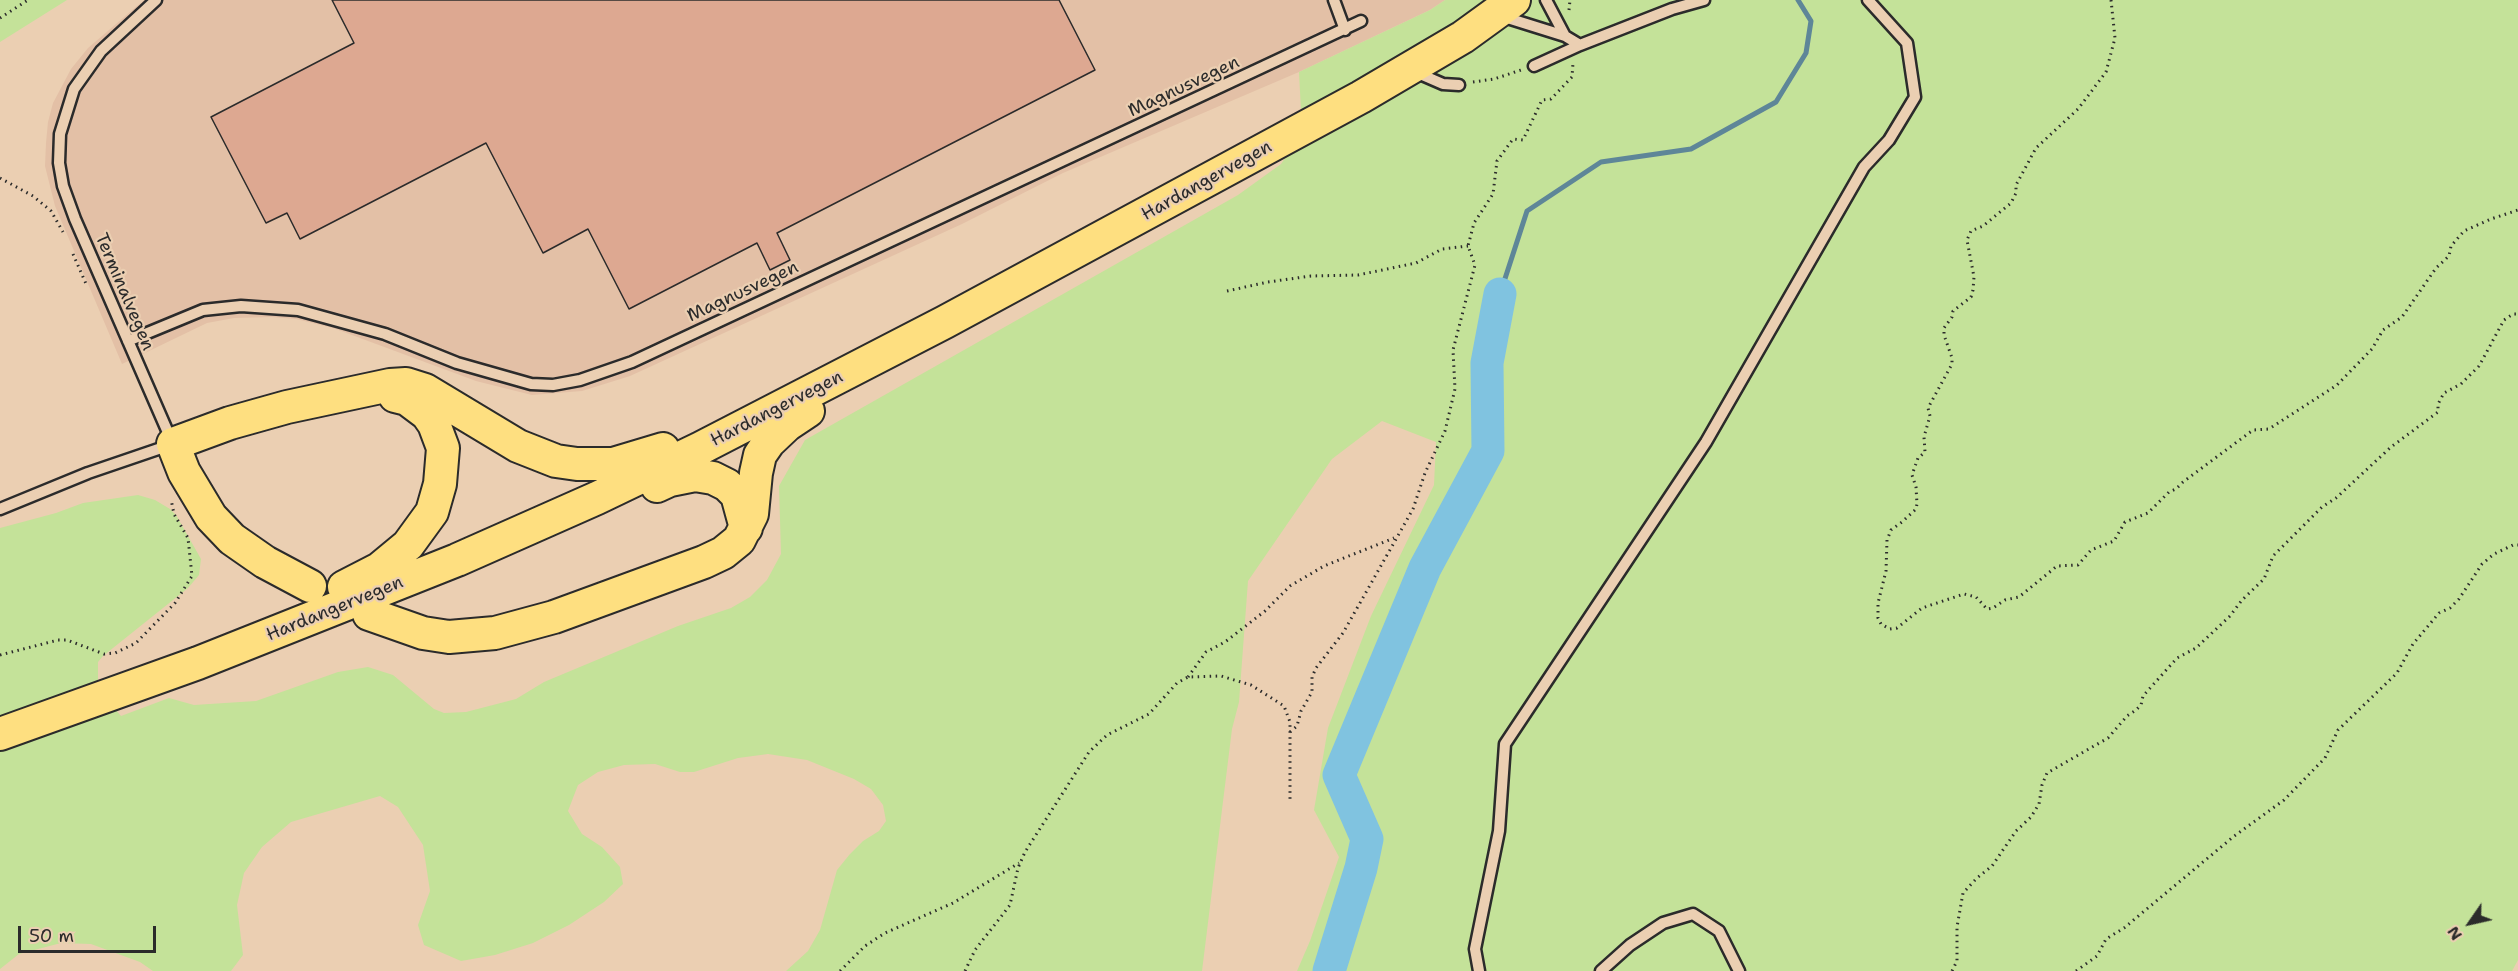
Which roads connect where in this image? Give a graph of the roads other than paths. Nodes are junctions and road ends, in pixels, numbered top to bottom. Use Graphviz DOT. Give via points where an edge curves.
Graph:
graph roads {
  1 [pos="156,0"];
  2 [pos="1334,0"];
  3 [pos="1546,0"];
  4 [pos="1704,0"];
  5 [pos="1868,0"];
  6 [pos="1505,7"];
  7 [pos="1361,21"];
  8 [pos="1345,30"];
  9 [pos="1565,36"];
  10 [pos="1580,45"];
  11 [pos="1534,66"];
  12 [pos="1411,69"];
  13 [pos="1459,85"];
  14 [pos="1040,271"];
  15 [pos="945,322"];
  16 [pos="128,341"];
  17 [pos="371,391"];
  18 [pos="172,444"];
  19 [pos="0,509"];
  20 [pos="746,528"];
  21 [pos="457,561"];
  22 [pos="310,586"];
  23 [pos="369,614"];
  24 [pos="64,710"];
  25 [pos="0,734"];
  26 [pos="1479,971"];
  27 [pos="1601,971"];
  28 [pos="1739,971"];
  1 -- 16 [label="lane, Terminalvegen" via="86,70 74,89 60,134 63,186"];
  2 -- 8 [label="lane"];
  3 -- 9 [label="lane"];
  4 -- 10 [label="lane"];
  5 -- 26 [label="lane" via="1907,43 1915,97 1889,140 1864,167 1706,442 1505,744 1499,831 1475,949"];
  6 -- 9 [label="lane"];
  6 -- 12 [label="main road, Hardangervegen"];
  7 -- 8 [label="lane, Magnusvegen"];
  8 -- 16 [label="lane, Magnusvegen" via="632,362 580,380 531,384 457,363 385,334 298,310 241,306 203,310"];
  9 -- 10 [label="lane"];
  10 -- 11 [label="lane"];
  12 -- 13 [label="lane" via="1431,80"];
  12 -- 14 [label="main road, Hardangervegen"];
  14 -- 15 [label="main road, Hardangervegen"];
  14 -- 20 [label="main road" via="956,331 787,425 760,455 752,514"];
  15 -- 17 [label="main road" via="867,346 691,437 613,464 577,464 537,454 498,436 425,390 406,384"];
  15 -- 21 [label="main road, Hardangervegen" via="699,449"];
  16 -- 18 [label="lane, Terminalvegen"];
  17 -- 18 [label="main road" via="254,416"];
  17 -- 24 [label="main road" via="407,399 417,406 434,424 443,448 440,484 432,512 408,545 365,577 155,661"];
  18 -- 19 [label="lane"];
  18 -- 22 [label="main road" via="211,517 232,539"];
  20 -- 21 [label="main road" via="737,495 713,478 695,475 670,480 507,553"];
  20 -- 23 [label="main road" via="723,554 524,627 449,637 423,633"];
  21 -- 24 [label="main road, Hardangervegen"];
  24 -- 25 [label="main road, Hardangervegen"];
  27 -- 28 [label="lane" via="1663,923 1693,915 1719,931"];
}
